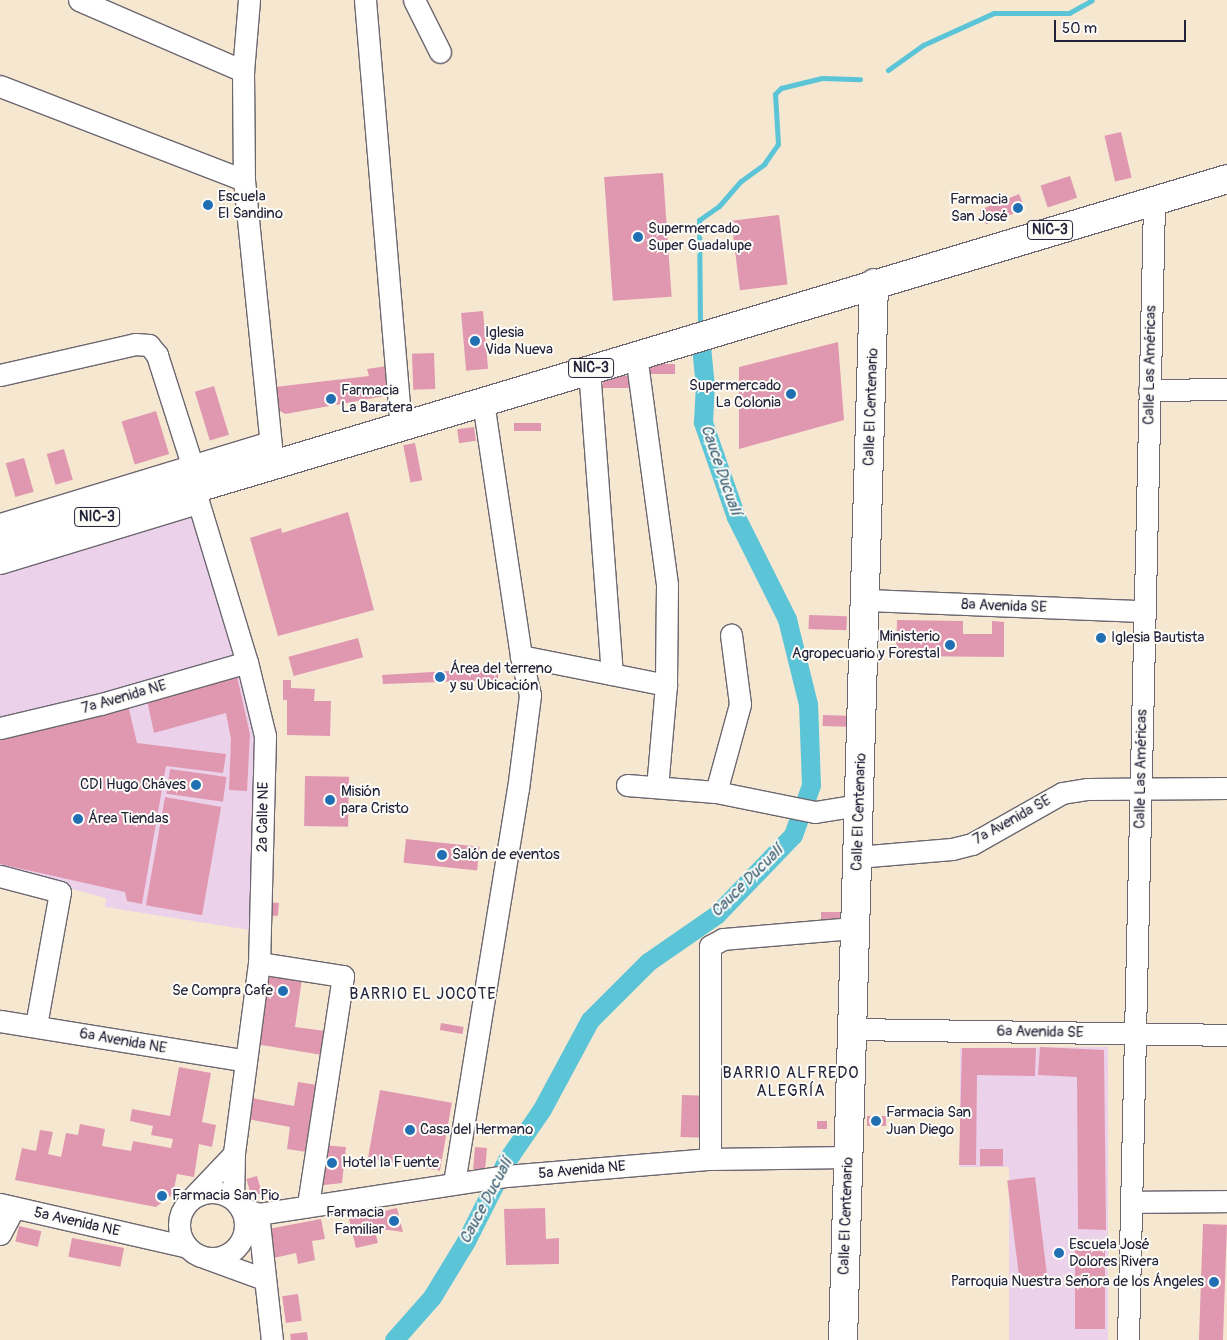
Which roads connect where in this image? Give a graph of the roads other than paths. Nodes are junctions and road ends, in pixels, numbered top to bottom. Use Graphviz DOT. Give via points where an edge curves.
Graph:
graph roads {
  1 [pos="79,0"];
  2 [pos="249,0"];
  3 [pos="365,0"];
  4 [pos="414,0"];
  5 [pos="440,52"];
  6 [pos="243,71"];
  7 [pos="0,86"];
  8 [pos="1227,179"];
  9 [pos="244,180"];
  10 [pos="1154,199"];
  11 [pos="874,283"];
  12 [pos="636,355"];
  13 [pos="589,369"];
  14 [pos="0,375"];
  15 [pos="1227,389"];
  16 [pos="1149,390"];
  17 [pos="483,401"];
  18 [pos="401,426"];
  19 [pos="271,453"];
  20 [pos="196,486"];
  21 [pos="0,524"];
  22 [pos="0,546"];
  23 [pos="0,563"];
  24 [pos="865,600"];
  25 [pos="1144,612"];
  26 [pos="731,635"];
  27 [pos="521,656"];
  28 [pos="247,662"];
  29 [pos="612,674"];
  30 [pos="666,685"];
  31 [pos="0,728"];
  32 [pos="628,785"];
  33 [pos="657,787"];
  34 [pos="1227,788"];
  35 [pos="1140,789"];
  36 [pos="716,792"];
  37 [pos="859,805"];
  38 [pos="857,857"];
  39 [pos="0,876"];
  40 [pos="855,928"];
  41 [pos="259,963"];
  42 [pos="0,1021"];
  43 [pos="36,1026"];
  44 [pos="852,1029"];
  45 [pos="1135,1034"];
  46 [pos="1227,1035"];
  47 [pos="246,1061"];
  48 [pos="234,1154"];
  49 [pos="848,1157"];
  50 [pos="710,1159"];
  51 [pos="454,1183"];
  52 [pos="191,1198"];
  53 [pos="1227,1201"];
  54 [pos="1131,1202"];
  55 [pos="7,1206"];
  56 [pos="308,1206"];
  57 [pos="179,1216"];
  58 [pos="244,1217"];
  59 [pos="0,1234"];
  60 [pos="154,1239"];
  61 [pos="187,1247"];
  62 [pos="206,1258"];
  63 [pos="264,1279"];
  64 [pos="272,1340"];
  65 [pos="843,1340"];
  66 [pos="1128,1340"];
  1 -- 6 [label="street"];
  2 -- 6 [label="street"];
  3 -- 18 [label="street"];
  4 -- 5 [label="street"];
  6 -- 9 [label="street"];
  7 -- 9 [label="street"];
  8 -- 10 [label="main road, NIC-3"];
  9 -- 19 [label="street"];
  10 -- 11 [label="main road, NIC-3"];
  10 -- 16 [label="street, Calle Las Américas"];
  11 -- 12 [label="main road, NIC-3"];
  11 -- 24 [label="main road, Calle El Centenario"];
  12 -- 13 [label="main road, NIC-3"];
  12 -- 30 [label="street" via="667,585"];
  13 -- 17 [label="main road, NIC-3"];
  13 -- 29 [label="street"];
  14 -- 20 [label="street, 2a Calle NE" via="135,344 149,345 157,355"];
  15 -- 16 [label="street"];
  16 -- 25 [label="street, Calle Las Américas"];
  17 -- 18 [label="main road, NIC-3"];
  17 -- 27 [label="street"];
  18 -- 19 [label="main road, NIC-3"];
  19 -- 20 [label="main road, NIC-3"];
  20 -- 21 [label="street"];
  20 -- 22 [label="main road, NIC-3"];
  20 -- 23 [label="street"];
  20 -- 28 [label="street, 2a Calle NE"];
  24 -- 25 [label="street, 8a Avenida SE"];
  24 -- 37 [label="main road, Calle El Centenario"];
  25 -- 35 [label="street, Calle Las Américas"];
  26 -- 36 [label="street" via="740,704"];
  27 -- 29 [label="street"];
  27 -- 51 [label="street" via="530,695"];
  28 -- 31 [label="street, 7a Avenida NE" via="101,704"];
  28 -- 41 [label="street, 2a Calle NE" via="265,736"];
  29 -- 30 [label="street"];
  30 -- 33 [label="street"];
  32 -- 33 [label="street"];
  33 -- 36 [label="street"];
  34 -- 35 [label="street, 7a Avenida SE"];
  35 -- 38 [label="street, 7a Avenida SE" via="1088,789 1062,793 972,844 952,849"];
  35 -- 45 [label="street, Calle Las Américas"];
  36 -- 37 [label="street" via="815,812"];
  37 -- 38 [label="main road, Calle El Centenario"];
  38 -- 40 [label="main road, Calle El Centenario"];
  39 -- 43 [label="street" via="60,892"];
  40 -- 44 [label="main road, Calle El Centenario"];
  40 -- 50 [label="street" via="723,939 710,946"];
  41 -- 47 [label="street, 2a Calle NE"];
  41 -- 56 [label="street" via="343,976"];
  42 -- 43 [label="street, 6a Avenida NE"];
  43 -- 47 [label="street, 6a Avenida NE"];
  44 -- 45 [label="street, 6a Avenida SE"];
  44 -- 49 [label="main road, Calle El Centenario"];
  45 -- 46 [label="street, 6a Avenida SE"];
  45 -- 54 [label="street, Calle Las Américas"];
  47 -- 48 [label="street, 2a Calle NE"];
  48 -- 52 [label="street"];
  48 -- 58 [label="street, 2a Calle NE"];
  49 -- 50 [label="street, 5a Avenida NE"];
  49 -- 65 [label="main road, Calle El Centenario"];
  50 -- 51 [label="street, 5a Avenida NE"];
  51 -- 56 [label="street, 5a Avenida NE"];
  52 -- 57 [label="street"];
  52 -- 58 [label="street" via="212,1191"];
  53 -- 54 [label="street"];
  54 -- 66 [label="street, Calle Las Américas"];
  55 -- 59 [label="street"];
  55 -- 60 [label="street, 5a Avenida NE"];
  56 -- 58 [label="street, 5a Avenida NE"];
  57 -- 60 [label="street"];
  57 -- 61 [label="street" via="181,1238"];
  58 -- 62 [label="street" via="228,1254"];
  58 -- 63 [label="street, 2a Calle NE"];
  58 -- 63 [label="street"];
  60 -- 61 [label="street, 5a Avenida NE"];
  61 -- 62 [label="street"];
  62 -- 63 [label="street"];
  63 -- 64 [label="street"];
}
